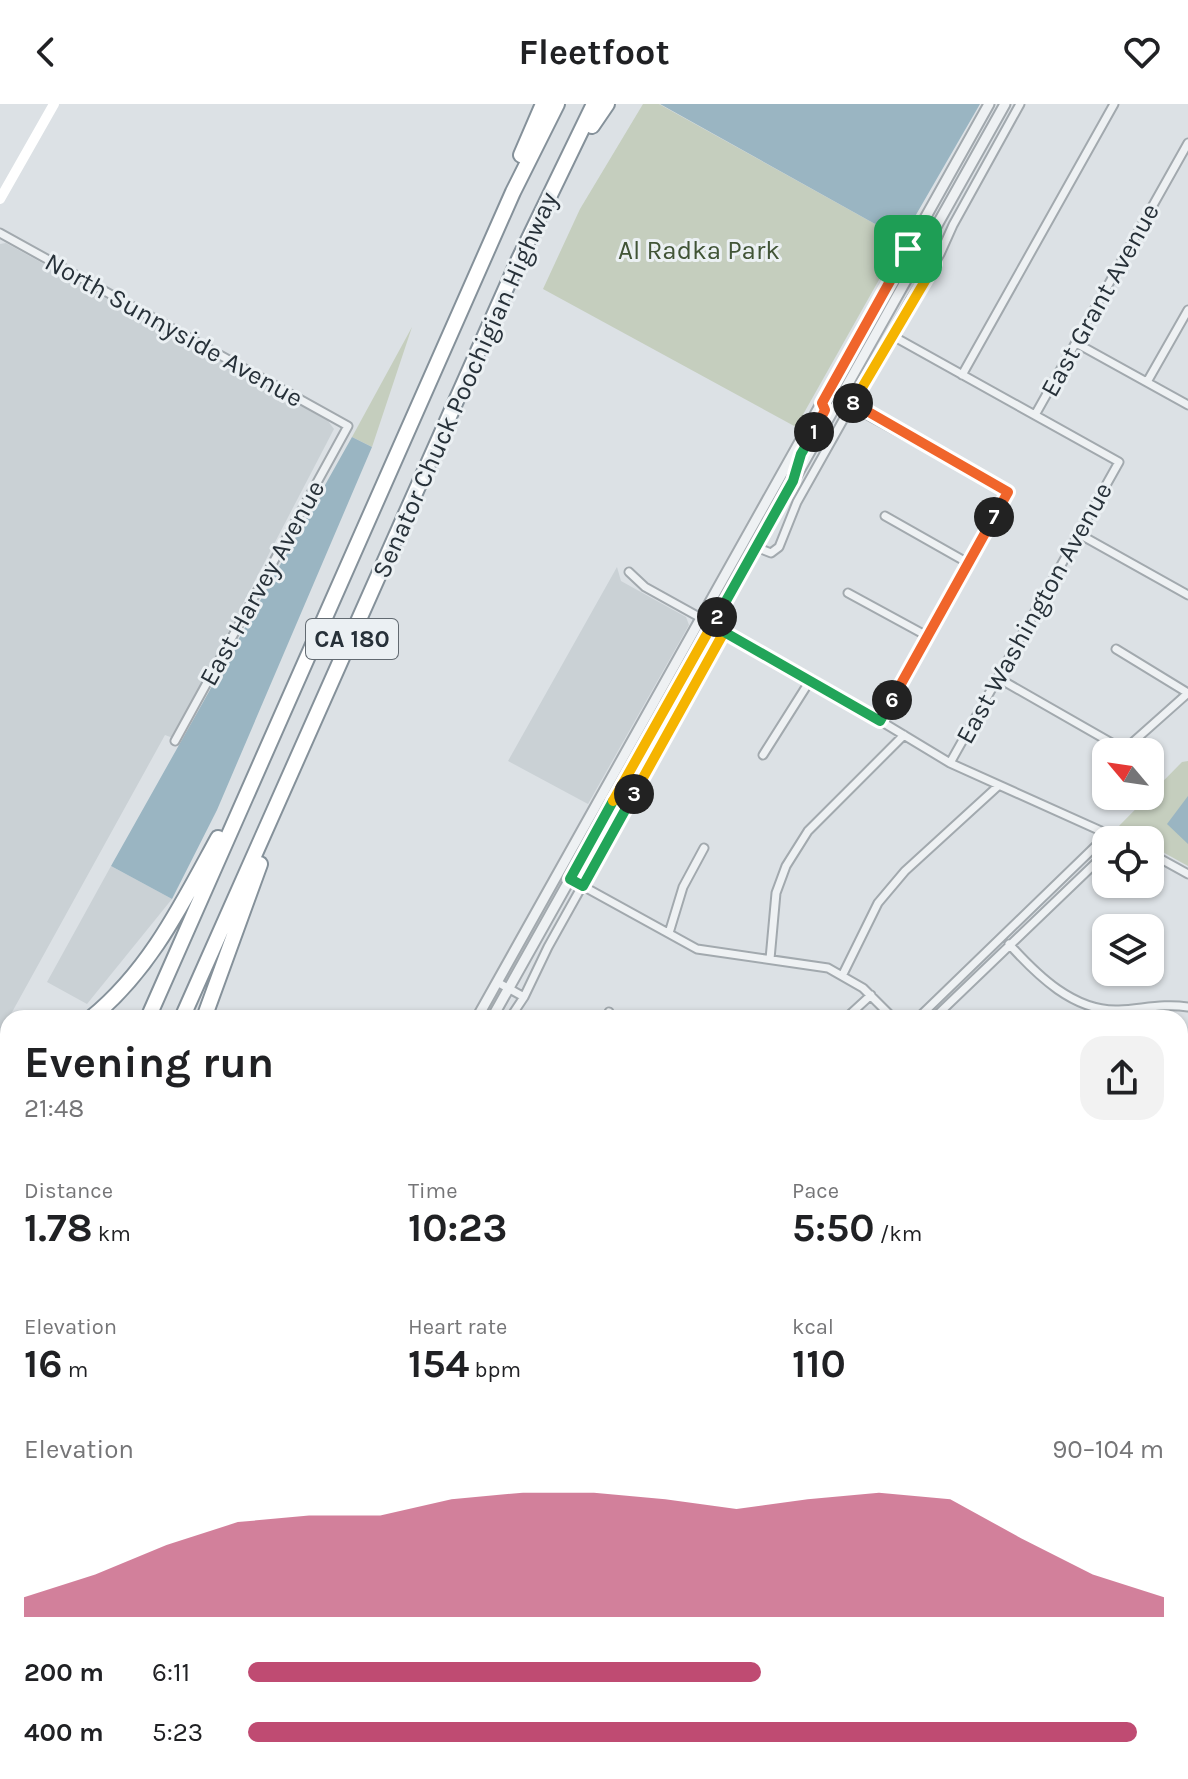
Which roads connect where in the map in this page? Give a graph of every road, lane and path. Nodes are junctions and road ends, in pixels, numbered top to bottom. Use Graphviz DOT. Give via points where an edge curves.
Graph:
graph roads {
  1 [pos="54,104"];
  2 [pos="543,104"];
  3 [pos="557,104"];
  4 [pos="594,104"];
  5 [pos="607,104"];
  6 [pos="989,104"];
  7 [pos="1005,104"];
  8 [pos="1020,104"];
  9 [pos="1114,104"];
  10 [pos="1188,143"];
  11 [pos="549,194"];
  12 [pos="0,199"];
  13 [pos="0,233"];
  14 [pos="908,249"];
  15 [pos="920,255"];
  16 [pos="485,257"];
  17 [pos="935,264"];
  18 [pos="1188,310"];
  19 [pos="891,335"];
  20 [pos="1076,343"];
  21 [pos="962,375"];
  22 [pos="1147,382"];
  23 [pos="822,403"];
  24 [pos="1188,405"];
  25 [pos="851,406"];
  26 [pos="1035,415"];
  27 [pos="348,426"];
  28 [pos="793,481"];
  29 [pos="885,516"];
  30 [pos="1079,534"];
  31 [pos="756,547"];
  32 [pos="968,563"];
  33 [pos="629,572"];
  34 [pos="848,593"];
  35 [pos="1188,595"];
  36 [pos="701,619"];
  37 [pos="712,625"];
  38 [pos="724,632"];
  39 [pos="927,636"];
  40 [pos="1116,649"];
  41 [pos="998,678"];
  42 [pos="811,679"];
  43 [pos="1188,693"];
  44 [pos="880,721"];
  45 [pos="904,735"];
  46 [pos="175,741"];
  47 [pos="268,747"];
  48 [pos="763,755"];
  49 [pos="299,758"];
  50 [pos="950,763"];
  51 [pos="997,787"];
  52 [pos="1092,828"];
  53 [pos="704,848"];
  54 [pos="1092,850"];
  55 [pos="1164,861"];
  56 [pos="1092,867"];
  57 [pos="1188,874"];
  58 [pos="570,879"];
  59 [pos="583,886"];
  60 [pos="669,933"];
  61 [pos="1002,937"];
  62 [pos="1010,946"];
  63 [pos="770,959"];
  64 [pos="843,974"];
  65 [pos="497,982"];
  66 [pos="509,989"];
  67 [pos="871,995"];
  68 [pos="524,997"];
  69 [pos="1188,1007"];
  70 [pos="100,1010"];
  71 [pos="152,1010"];
  72 [pos="186,1010"];
  73 [pos="207,1010"];
  74 [pos="481,1010"];
  75 [pos="497,1010"];
  76 [pos="515,1010"];
  77 [pos="855,1010"];
  78 [pos="885,1010"];
  79 [pos="926,1010"];
  80 [pos="942,1010"];
  1 -- 12 [label="main road"];
  2 -- 16 [label="highway" via="506,189"];
  3 -- 16 [label="highway, Senator Chuck Poochigian Highway / CA 180"];
  4 -- 11 [label="highway, Senator Chuck Poochigian Highway / CA 180"];
  5 -- 11 [label="highway"];
  6 -- 14 [label="street"];
  7 -- 15 [label="street"];
  8 -- 17 [label="street"];
  9 -- 21 [label="street"];
  10 -- 20 [label="street, East Grant Avenue"];
  11 -- 49 [label="highway, Senator Chuck Poochigian Highway / CA 180"];
  13 -- 27 [label="street, North Sunnyside Avenue"];
  14 -- 15 [label="street"];
  14 -- 23 [label="street"];
  15 -- 17 [label="street"];
  15 -- 28 [label="street"];
  16 -- 47 [label="highway, Senator Chuck Poochigian Highway / CA 180"];
  17 -- 19 [label="street"];
  18 -- 22 [label="street"];
  19 -- 21 [label="street"];
  19 -- 25 [label="street"];
  20 -- 22 [label="street"];
  20 -- 26 [label="street, East Grant Avenue"];
  21 -- 26 [label="street"];
  22 -- 24 [label="street"];
  23 -- 28 [label="street" via="825,410"];
  23 -- 36 [label="street"];
  25 -- 31 [label="street" via="797,502 779,547 771,553"];
  25 -- 32 [label="street" via="1008,492"];
  26 -- 30 [label="street, East Washington Avenue" via="1119,462"];
  27 -- 46 [label="street, East Harvey Avenue"];
  28 -- 31 [label="street"];
  29 -- 32 [label="street"];
  30 -- 35 [label="street"];
  30 -- 41 [label="street, East Washington Avenue"];
  31 -- 37 [label="street"];
  32 -- 39 [label="street"];
  33 -- 36 [label="street"];
  34 -- 39 [label="street"];
  36 -- 37 [label="street"];
  36 -- 65 [label="street"];
  37 -- 38 [label="street"];
  37 -- 58 [label="street"];
  38 -- 42 [label="street"];
  38 -- 59 [label="street"];
  39 -- 44 [label="street"];
  40 -- 43 [label="street"];
  41 -- 43 [label="street" via="1124,750"];
  41 -- 50 [label="street, East Washington Avenue"];
  42 -- 44 [label="street"];
  42 -- 48 [label="street"];
  44 -- 45 [label="street"];
  45 -- 50 [label="street"];
  45 -- 63 [label="street" via="808,831 786,866 776,893"];
  47 -- 70 [label="highway" via="161,940"];
  47 -- 71 [label="highway, CA 180"];
  49 -- 72 [label="highway, Senator Chuck Poochigian Highway / CA 180"];
  49 -- 73 [label="highway"];
  50 -- 51 [label="street"];
  51 -- 52 [label="street"];
  51 -- 64 [label="street" via="890,888 866,921"];
  53 -- 60 [label="street" via="683,887"];
  54 -- 61 [label="street"];
  55 -- 57 [label="street"];
  56 -- 62 [label="street"];
  58 -- 59 [label="street"];
  58 -- 66 [label="street"];
  59 -- 60 [label="street"];
  59 -- 68 [label="street"];
  60 -- 63 [label="street" via="706,953"];
  61 -- 62 [label="street"];
  61 -- 79 [label="street"];
  62 -- 69 [label="street" via="1044,979 1088,1005 1119,1010"];
  62 -- 80 [label="street"];
  63 -- 64 [label="street" via="814,963"];
  64 -- 67 [label="street"];
  65 -- 66 [label="street"];
  65 -- 74 [label="street"];
  66 -- 68 [label="street"];
  66 -- 75 [label="street"];
  67 -- 77 [label="street"];
  67 -- 78 [label="street"];
  68 -- 76 [label="street"];
}
